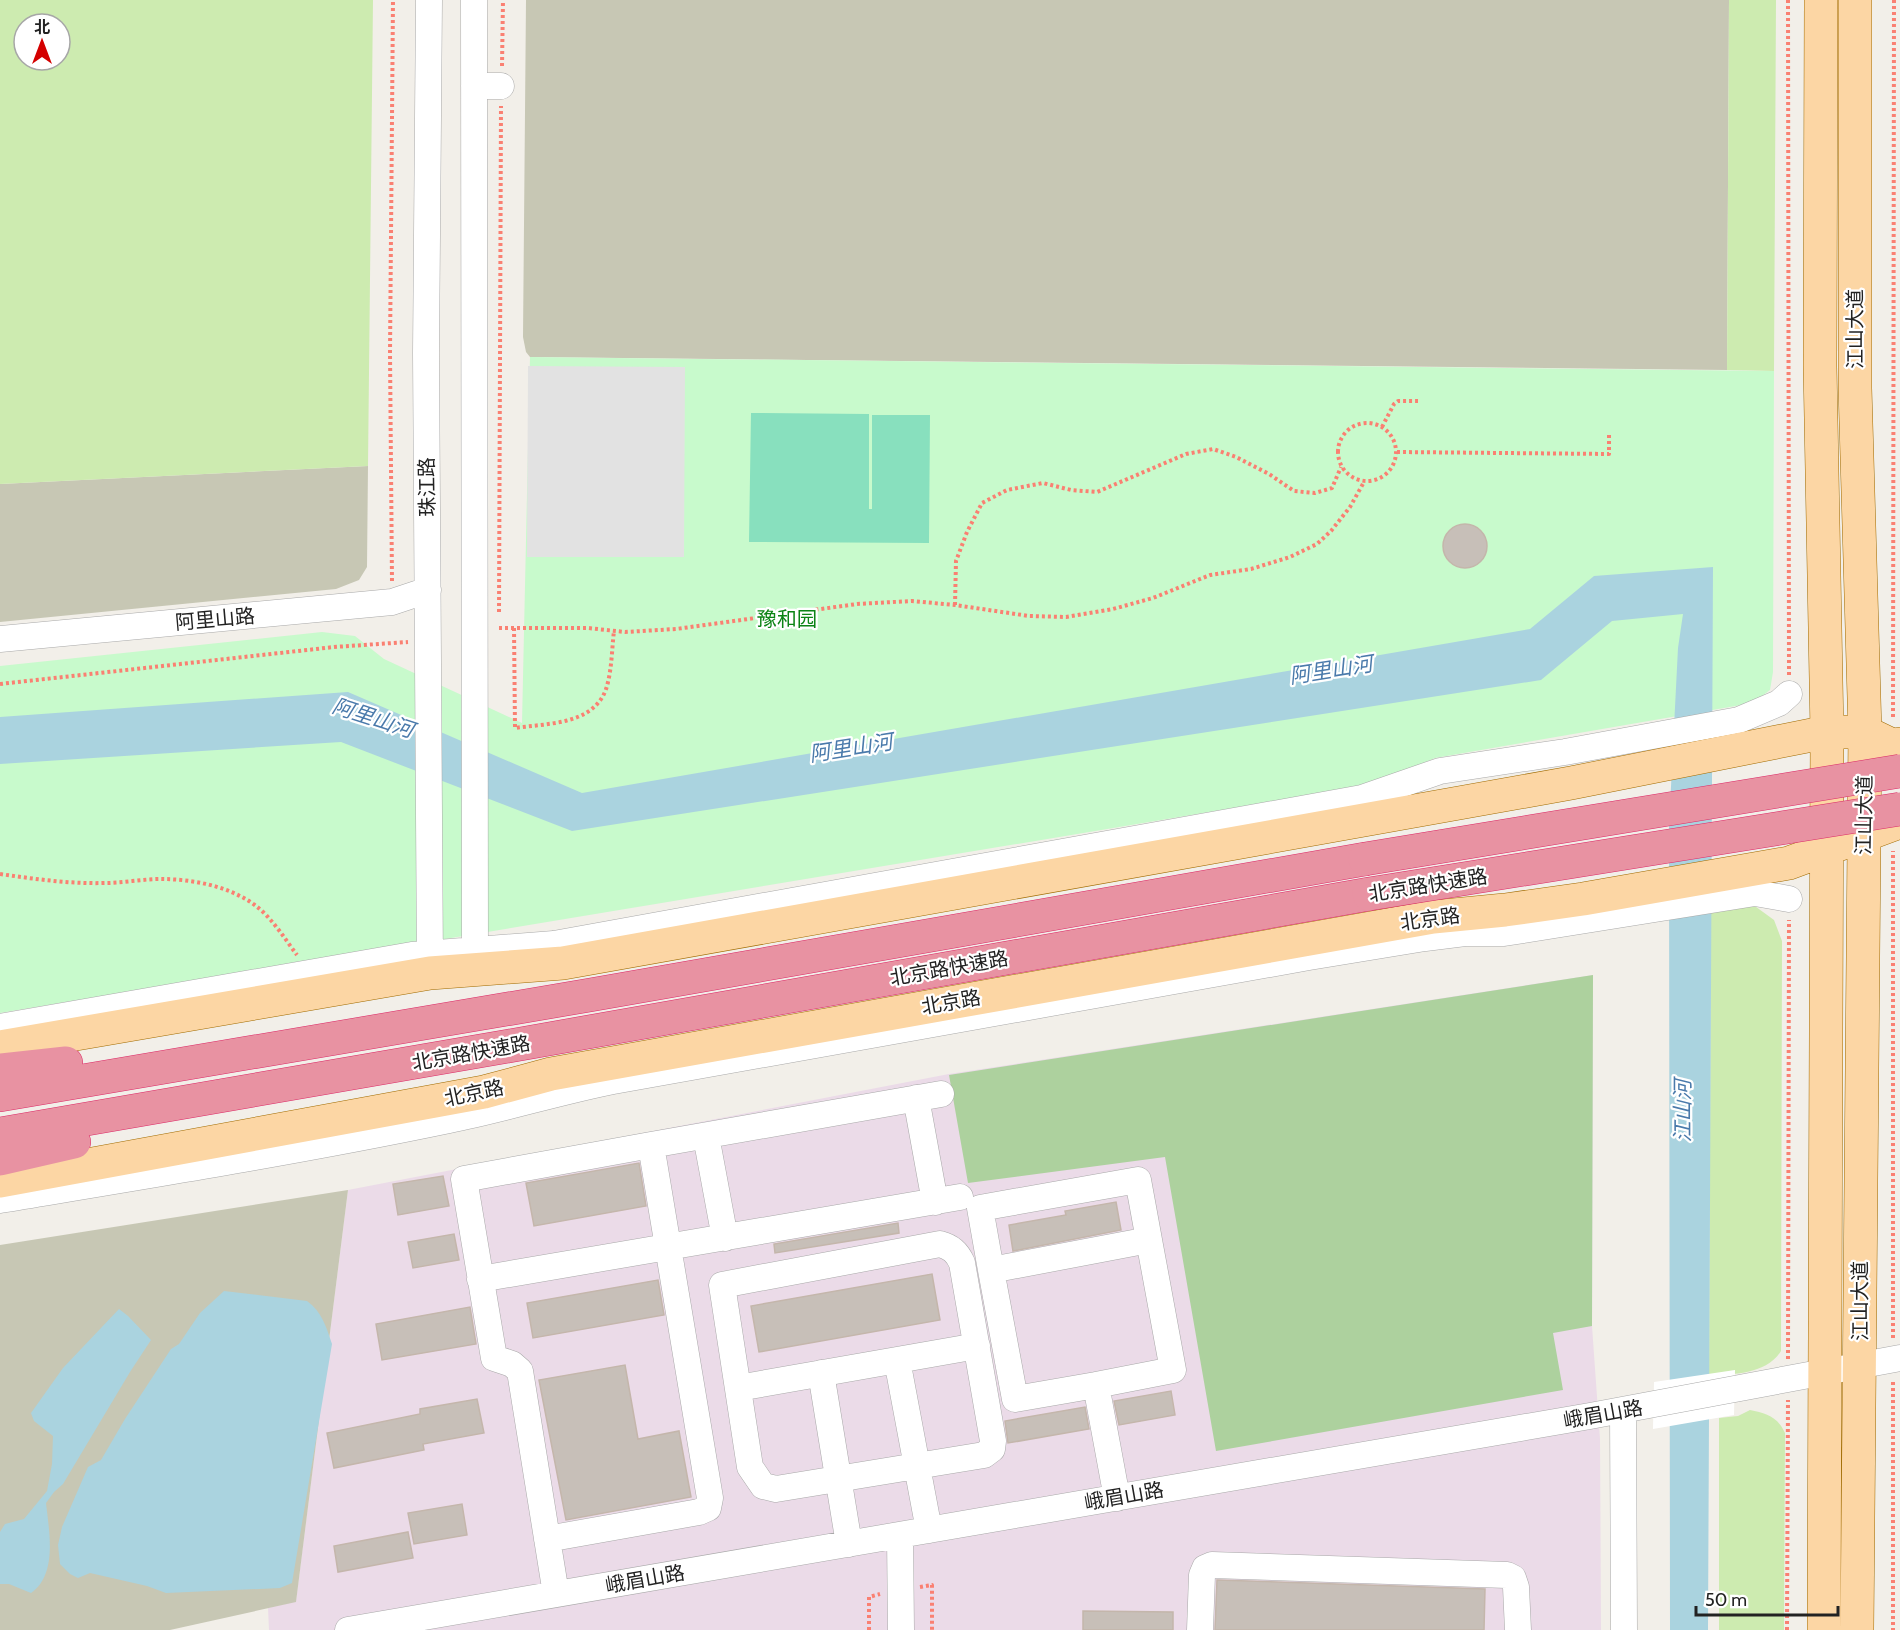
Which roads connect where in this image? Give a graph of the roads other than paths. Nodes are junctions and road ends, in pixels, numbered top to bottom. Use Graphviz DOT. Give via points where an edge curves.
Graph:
graph roads {
  1 [pos="429,0"];
  2 [pos="474,0"];
  3 [pos="1821,0"];
  4 [pos="1856,0"];
  5 [pos="474,86"];
  6 [pos="501,86"];
  7 [pos="428,590"];
  8 [pos="0,639"];
  9 [pos="1789,694"];
  10 [pos="1896,730"];
  11 [pos="1827,732"];
  12 [pos="1864,732"];
  13 [pos="1900,771"];
  14 [pos="1900,809"];
  15 [pos="1900,822"];
  16 [pos="1864,834"];
  17 [pos="1827,849"];
  18 [pos="1722,887"];
  19 [pos="1663,896"];
  20 [pos="1789,899"];
  21 [pos="475,960"];
  22 [pos="430,963"];
  23 [pos="590,995"];
  24 [pos="0,1027"];
  25 [pos="509,1046"];
  26 [pos="0,1047"];
  27 [pos="0,1070"];
  28 [pos="941,1094"];
  29 [pos="0,1095"];
  30 [pos="916,1098"];
  31 [pos="0,1134"];
  32 [pos="706,1136"];
  33 [pos="651,1145"];
  34 [pos="0,1159"];
  35 [pos="0,1181"];
  36 [pos="960,1197"];
  37 [pos="0,1200"];
  38 [pos="935,1202"];
  39 [pos="726,1238"];
  40 [pos="1149,1240"];
  41 [pos="668,1247"];
  42 [pos="992,1270"];
  43 [pos="480,1279"];
  44 [pos="977,1346"];
  45 [pos="1900,1358"];
  46 [pos="897,1360"];
  47 [pos="1859,1364"];
  48 [pos="1825,1372"];
  49 [pos="821,1373"];
  50 [pos="1096,1385"];
  51 [pos="738,1388"];
  52 [pos="1623,1410"];
  53 [pos="916,1466"];
  54 [pos="839,1479"];
  55 [pos="1117,1498"];
  56 [pos="929,1530"];
  57 [pos="900,1535"];
  58 [pos="548,1539"];
  59 [pos="849,1544"];
  60 [pos="556,1594"];
  61 [pos="348,1630"];
  62 [pos="902,1630"];
  63 [pos="1200,1630"];
  64 [pos="1518,1630"];
  65 [pos="1624,1630"];
  66 [pos="1824,1630"];
  67 [pos="1857,1630"];
  1 -- 7 [label="street, 珠江路"];
  2 -- 5 [label="street"];
  3 -- 11 [label="main road, 江山大道" via="1820,366"];
  4 -- 12 [label="main road, 江山大道" via="1855,388"];
  5 -- 6 [label="street"];
  5 -- 21 [label="street"];
  7 -- 8 [label="street, 阿里山路" via="392,602"];
  7 -- 22 [label="street, 珠江路"];
  9 -- 21 [label="street" via="1779,703 1739,720 1440,771 1362,798"];
  10 -- 12 [label="main road" via="1892,745"];
  11 -- 12 [label="main road"];
  11 -- 17 [label="main road, 江山大道"];
  11 -- 21 [label="main road" via="1570,783 563,963"];
  12 -- 16 [label="main road, 江山大道"];
  13 -- 23 [label="highway, 北京路快速路, bridge" via="1365,859"];
  14 -- 25 [label="highway, 北京路快速路, bridge" via="1369,894"];
  15 -- 16 [label="main road, 北京路"];
  16 -- 17 [label="main road, 北京路"];
  16 -- 47 [label="main road, 江山大道"];
  17 -- 18 [label="main road, 北京路"];
  17 -- 48 [label="main road, 江山大道"];
  18 -- 19 [label="main road, 北京路"];
  18 -- 20 [label="street"];
  19 -- 35 [label="main road, 北京路" via="1433,916 551,1074 484,1092"];
  19 -- 37 [label="street" via="1504,933 1465,933 1308,957 613,1081 507,1108 269,1155"];
  21 -- 22 [label="main road"];
  22 -- 24 [label="street" via="310,973"];
  22 -- 26 [label="main road"];
  23 -- 27 [label="highway" via="420,1001 61,1064"];
  23 -- 29 [label="highway, 北京路快速路"];
  25 -- 31 [label="highway, 北京路快速路"];
  25 -- 34 [label="highway" via="394,1079"];
  28 -- 30 [label="street"];
  30 -- 32 [label="street"];
  30 -- 38 [label="street"];
  32 -- 33 [label="street"];
  32 -- 39 [label="street"];
  33 -- 41 [label="street"];
  33 -- 43 [label="street" via="464,1179"];
  36 -- 38 [label="street"];
  38 -- 39 [label="street"];
  39 -- 41 [label="street"];
  40 -- 42 [label="street"];
  40 -- 42 [label="street" via="1138,1180 980,1208"];
  40 -- 50 [label="street" via="1173,1370"];
  41 -- 43 [label="street"];
  41 -- 58 [label="street" via="710,1498 708,1508"];
  42 -- 50 [label="street" via="1015,1399"];
  43 -- 58 [label="street" via="494,1358 520,1371"];
  44 -- 46 [label="street"];
  44 -- 51 [label="street" via="962,1263 949,1247 940,1244 722,1285"];
  44 -- 53 [label="street" via="992,1449 984,1455"];
  45 -- 47 [label="street, 峨眉山路"];
  46 -- 49 [label="street"];
  46 -- 53 [label="street"];
  47 -- 48 [label="street, 峨眉山路"];
  47 -- 67 [label="main road, 江山大道"];
  48 -- 52 [label="street, 峨眉山路"];
  48 -- 66 [label="main road, 江山大道"];
  49 -- 51 [label="street"];
  49 -- 54 [label="street"];
  50 -- 55 [label="street"];
  51 -- 54 [label="street" via="750,1467 763,1486 776,1489"];
  52 -- 55 [label="street, 峨眉山路"];
  52 -- 65 [label="street"];
  53 -- 54 [label="street"];
  53 -- 56 [label="street"];
  54 -- 59 [label="street"];
  55 -- 56 [label="street, 峨眉山路"];
  56 -- 57 [label="street, 峨眉山路"];
  57 -- 59 [label="street, 峨眉山路"];
  57 -- 62 [label="street"];
  58 -- 60 [label="street"];
  59 -- 60 [label="street, 峨眉山路"];
  60 -- 61 [label="street, 峨眉山路"];
  63 -- 64 [label="street" via="1202,1575 1212,1565 1507,1575 1516,1587"];
}
